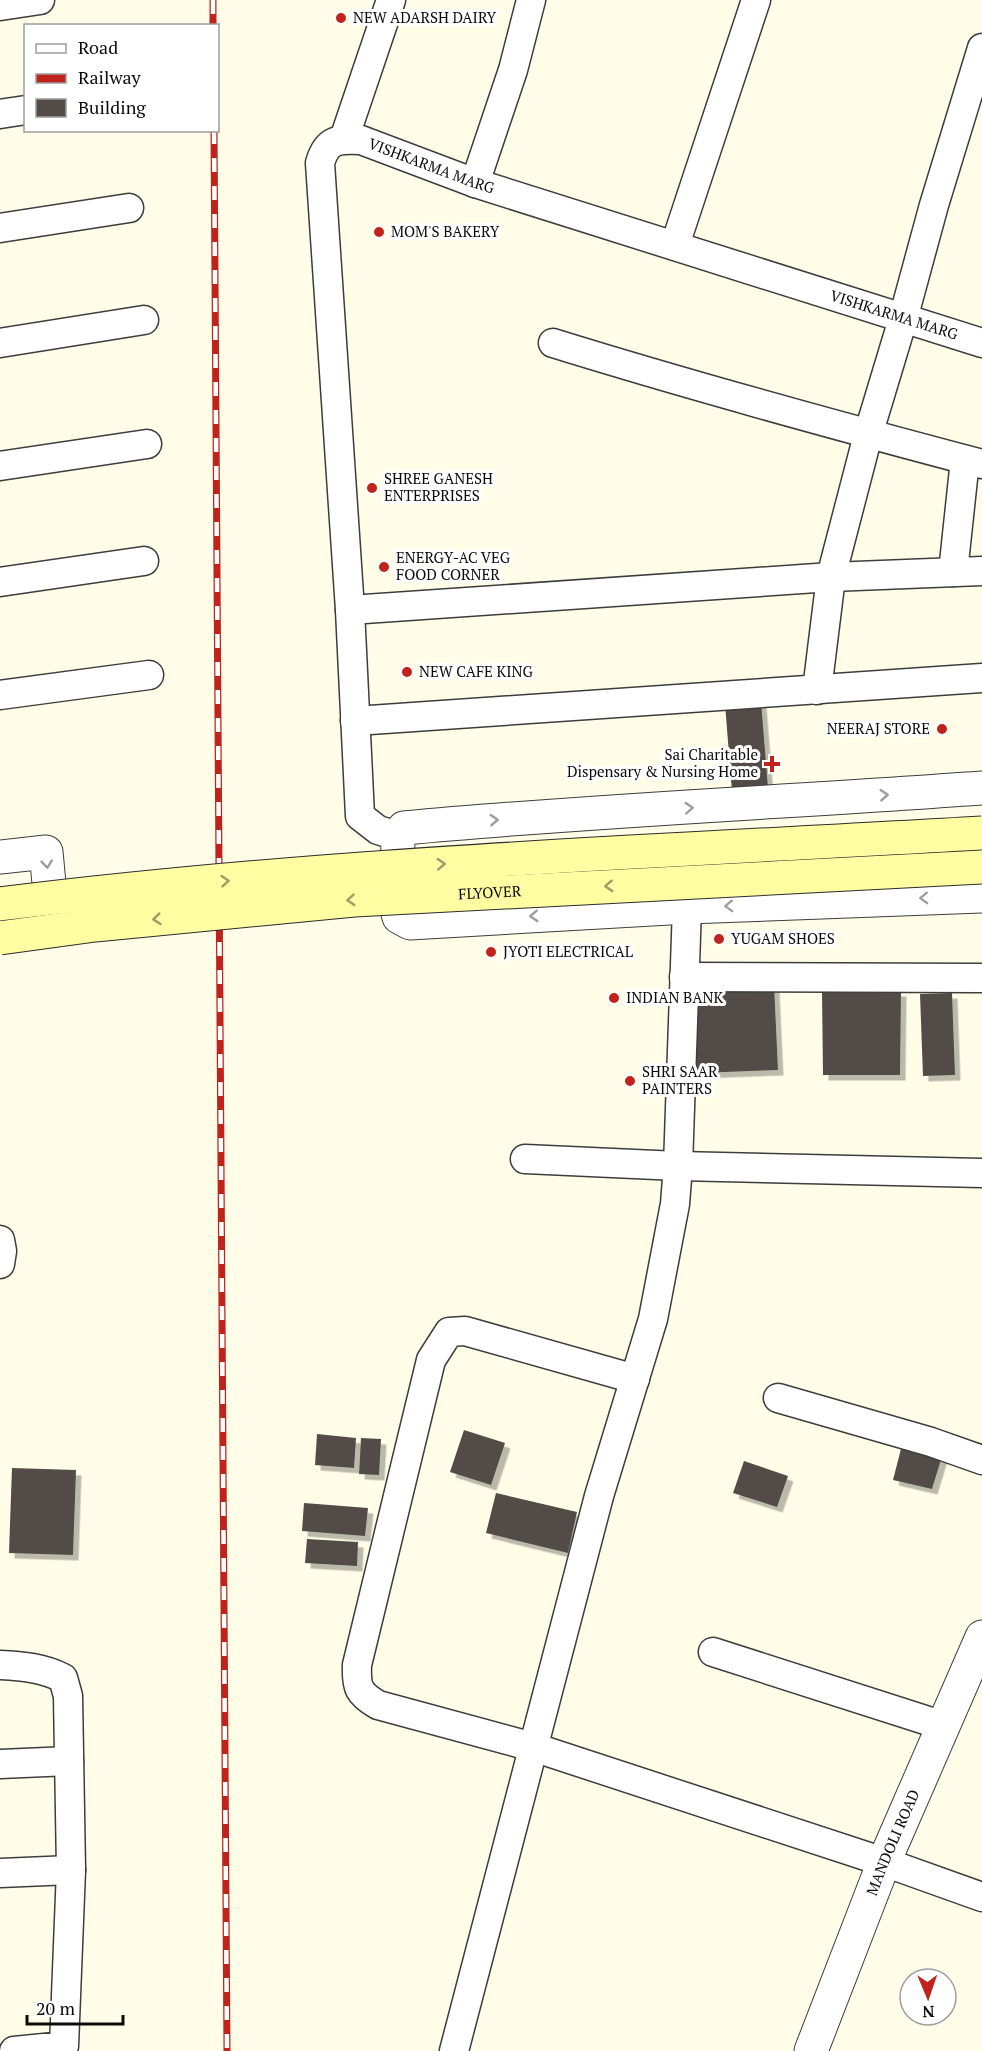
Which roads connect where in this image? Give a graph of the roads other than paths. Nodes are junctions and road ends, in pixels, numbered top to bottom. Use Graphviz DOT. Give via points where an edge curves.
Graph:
graph roads {
  1 [pos="40,0"];
  2 [pos="392,0"];
  3 [pos="531,0"];
  4 [pos="756,0"];
  5 [pos="0,6"];
  6 [pos="982,48"];
  7 [pos="24,110"];
  8 [pos="0,114"];
  9 [pos="344,139"];
  10 [pos="475,183"];
  11 [pos="129,208"];
  12 [pos="0,228"];
  13 [pos="675,245"];
  14 [pos="903,319"];
  15 [pos="144,320"];
  16 [pos="0,343"];
  17 [pos="553,343"];
  18 [pos="982,343"];
  19 [pos="868,435"];
  20 [pos="147,444"];
  21 [pos="974,462"];
  22 [pos="0,466"];
  23 [pos="144,561"];
  24 [pos="982,571"];
  25 [pos="953,572"];
  26 [pos="831,577"];
  27 [pos="0,582"];
  28 [pos="350,610"];
  29 [pos="149,675"];
  30 [pos="982,678"];
  31 [pos="817,690"];
  32 [pos="0,695"];
  33 [pos="355,722"];
  34 [pos="982,788"];
  35 [pos="982,822"];
  36 [pos="982,833"];
  37 [pos="399,836"];
  38 [pos="982,856"];
  39 [pos="0,857"];
  40 [pos="982,867"];
  41 [pos="982,896"];
  42 [pos="0,904"];
  43 [pos="687,907"];
  44 [pos="0,938"];
  45 [pos="0,953"];
  46 [pos="684,977"];
  47 [pos="982,978"];
  48 [pos="525,1159"];
  49 [pos="678,1166"];
  50 [pos="982,1173"];
  51 [pos="0,1240"];
  52 [pos="0,1264"];
  53 [pos="634,1380"];
  54 [pos="778,1398"];
  55 [pos="982,1460"];
  56 [pos="982,1637"];
  57 [pos="713,1652"];
  58 [pos="0,1665"];
  59 [pos="944,1726"];
  60 [pos="533,1748"];
  61 [pos="69,1761"];
  62 [pos="0,1764"];
  63 [pos="884,1862"];
  64 [pos="71,1870"];
  65 [pos="0,1873"];
  66 [pos="982,1897"];
  67 [pos="64,2049"];
  68 [pos="14,2051"];
  69 [pos="454,2051"];
  70 [pos="811,2051"];
  1 -- 5 [label="street"];
  2 -- 9 [label="street"];
  3 -- 10 [label="street" via="513,70"];
  4 -- 13 [label="street"];
  6 -- 14 [label="street"];
  7 -- 8 [label="street"];
  9 -- 10 [label="street, VISHKARMA MARG" via="361,140"];
  9 -- 28 [label="street" via="330,143 320,163"];
  10 -- 13 [label="street, VISHKARMA MARG"];
  11 -- 12 [label="street"];
  13 -- 14 [label="street, VISHKARMA MARG"];
  14 -- 18 [label="street, VISHKARMA MARG"];
  14 -- 19 [label="street"];
  15 -- 16 [label="street"];
  17 -- 19 [label="street"];
  19 -- 21 [label="street"];
  19 -- 26 [label="street"];
  20 -- 22 [label="street"];
  21 -- 25 [label="street"];
  23 -- 27 [label="street"];
  24 -- 25 [label="street"];
  25 -- 26 [label="street"];
  26 -- 28 [label="street"];
  26 -- 31 [label="street"];
  28 -- 33 [label="street"];
  29 -- 32 [label="street"];
  30 -- 31 [label="street"];
  31 -- 33 [label="street"];
  33 -- 37 [label="street" via="360,816 378,830"];
  37 -- 34 [label="street, one-way" via="404,828 483,821"];
  35 -- 38 [label="street" via="653,858"];
  42 -- 36 [label="main road, FLYOVER, one-way, bridge" via="352,869"];
  43 -- 37 [label="street, one-way" via="410,923 399,917 397,910"];
  39 -- 45 [label="street, one-way" via="46,852 56,946"];
  40 -- 44 [label="main road, FLYOVER, one-way, bridge" via="354,900"];
  41 -- 43 [label="street, one-way"];
  43 -- 46 [label="street"];
  46 -- 47 [label="street"];
  46 -- 49 [label="street"];
  48 -- 49 [label="street"];
  49 -- 50 [label="street"];
  49 -- 53 [label="street" via="675,1204 653,1319"];
  51 -- 52 [label="street"];
  53 -- 60 [label="street" via="599,1496"];
  53 -- 60 [label="street" via="465,1331 449,1332 431,1360 356,1682 364,1697 378,1705"];
  54 -- 55 [label="street"];
  56 -- 59 [label="street, MANDOLI ROAD"];
  57 -- 59 [label="street"];
  58 -- 61 [label="street" via="49,1671 63,1678 68,1696"];
  59 -- 63 [label="street, MANDOLI ROAD"];
  60 -- 63 [label="street"];
  60 -- 69 [label="street"];
  61 -- 62 [label="street"];
  61 -- 64 [label="street"];
  63 -- 66 [label="street"];
  63 -- 70 [label="street, MANDOLI ROAD"];
  64 -- 65 [label="street"];
  64 -- 67 [label="street"];
  67 -- 68 [label="street"];
}
